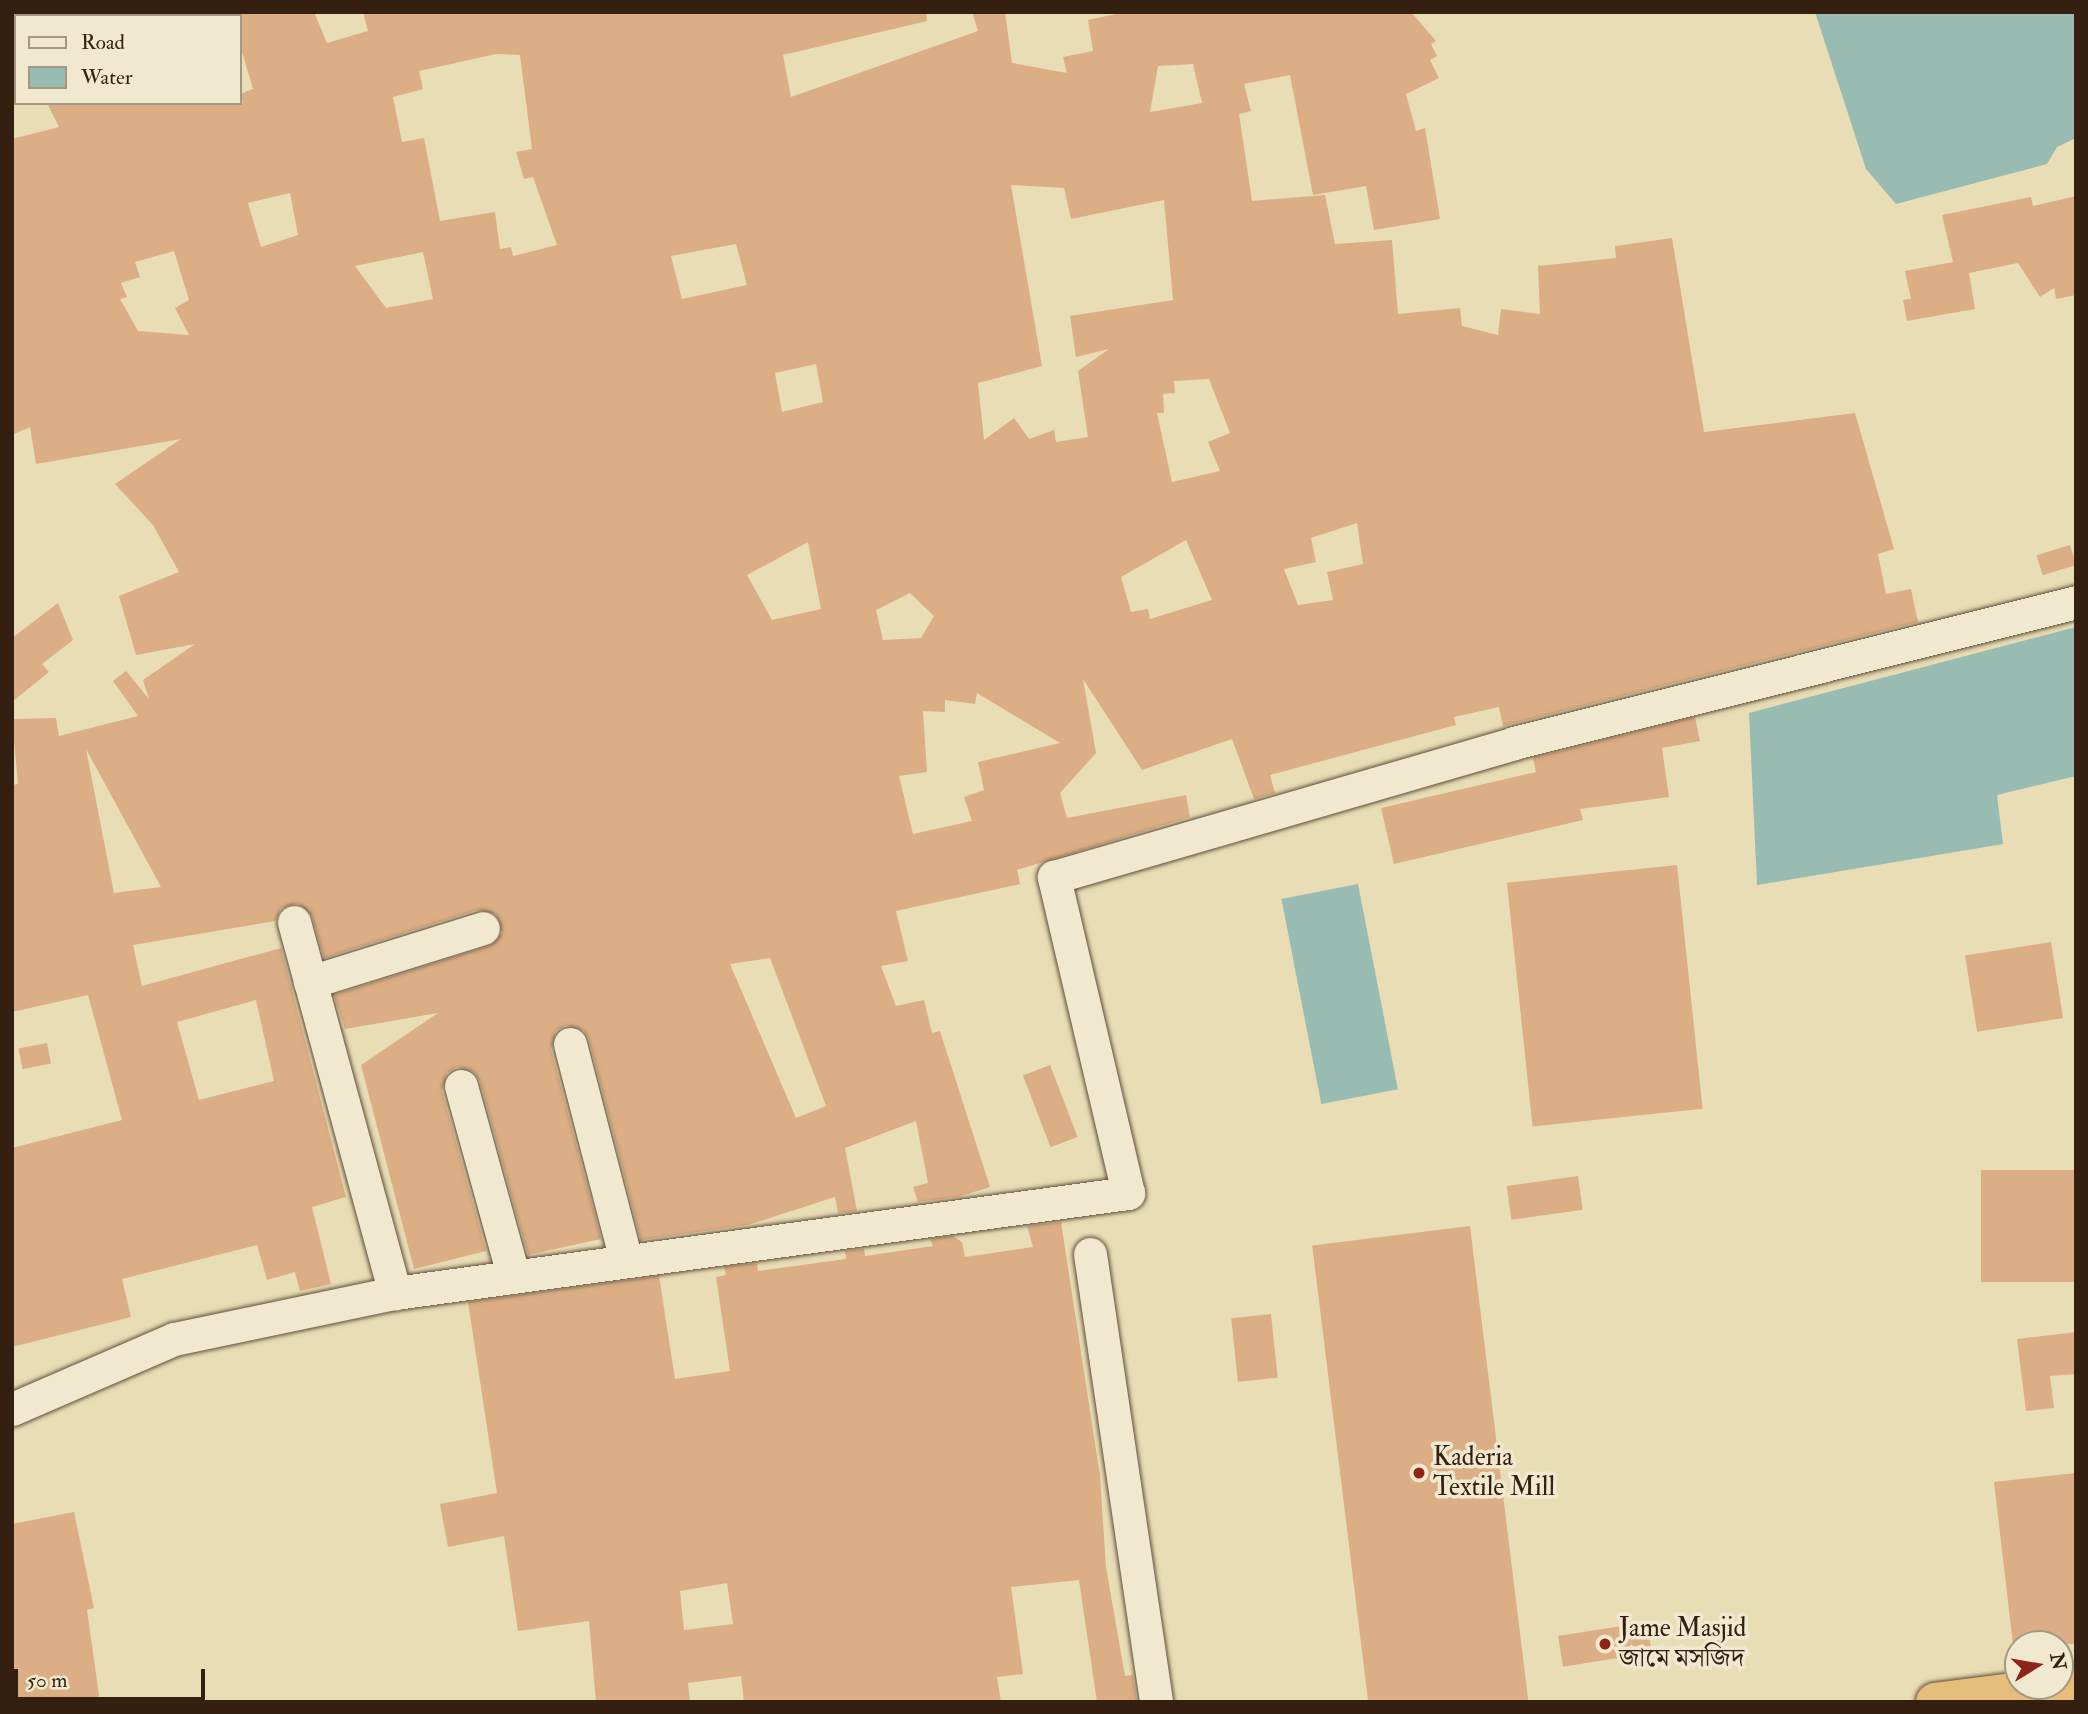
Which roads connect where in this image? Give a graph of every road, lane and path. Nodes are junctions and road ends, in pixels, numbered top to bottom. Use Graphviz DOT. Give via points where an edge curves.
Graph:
graph roads {
  1 [pos="2076,602"];
  2 [pos="294,922"];
  3 [pos="483,928"];
  4 [pos="310,982"];
  5 [pos="570,1044"];
  6 [pos="461,1086"];
  7 [pos="1090,1254"];
  8 [pos="626,1260"];
  9 [pos="513,1275"];
  10 [pos="395,1293"];
  11 [pos="12,1409"];
  12 [pos="2076,1684"];
  13 [pos="1156,1702"];
  14 [pos="1935,1702"];
  1 -- 8 [label="street" via="1514,743 1054,877 1128,1193"];
  2 -- 4 [label="street"];
  3 -- 4 [label="street"];
  4 -- 10 [label="street"];
  5 -- 8 [label="street"];
  6 -- 9 [label="street"];
  7 -- 13 [label="street"];
  8 -- 9 [label="street"];
  9 -- 10 [label="street"];
  10 -- 11 [label="street" via="174,1339"];
  12 -- 14 [label="highway"];
}
